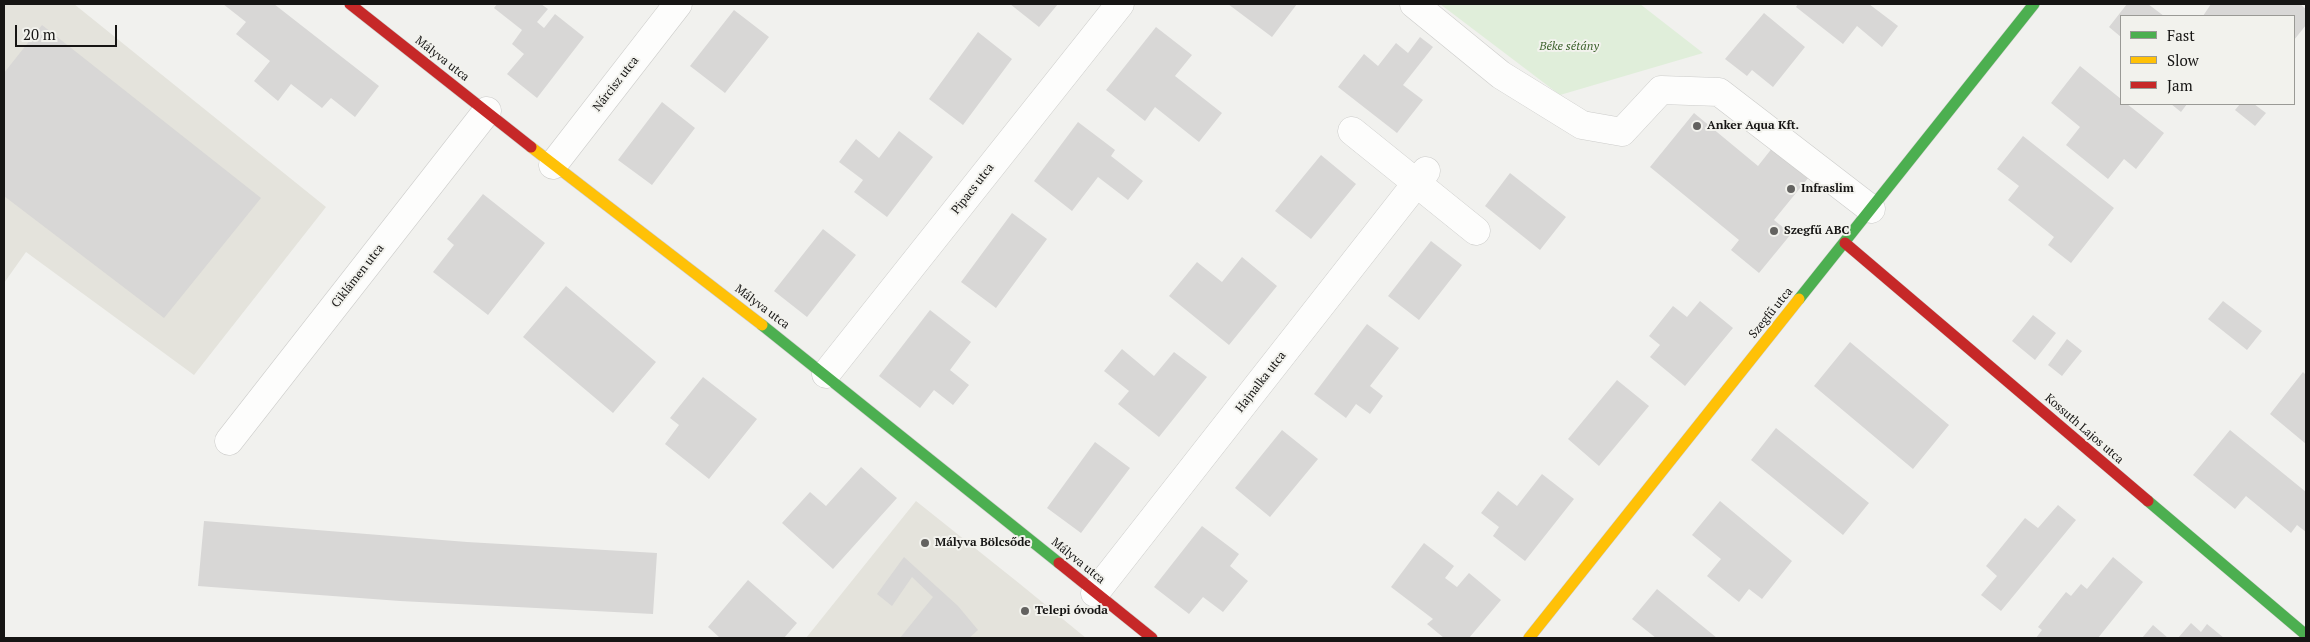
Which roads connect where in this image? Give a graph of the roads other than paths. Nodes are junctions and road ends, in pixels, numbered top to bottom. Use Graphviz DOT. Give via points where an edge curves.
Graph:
graph roads {
  1 [pos="350,4"];
  2 [pos="678,4"];
  3 [pos="1120,4"];
  4 [pos="1414,4"];
  5 [pos="2034,4"];
  6 [pos="488,111"];
  7 [pos="1352,131"];
  8 [pos="553,165"];
  9 [pos="1422,177"];
  10 [pos="1871,209"];
  11 [pos="1476,231"];
  12 [pos="1845,243"];
  13 [pos="826,374"];
  14 [pos="229,441"];
  15 [pos="1096,593"];
  16 [pos="2306,635"];
  17 [pos="1152,638"];
  18 [pos="1529,638"];
  1 -- 6 [label="street, Mályva utca"];
  2 -- 8 [label="street, Nárcisz utca"];
  3 -- 13 [label="street, Pipacs utca"];
  4 -- 10 [label="street" via="1501,75 1582,124 1622,132 1661,90 1719,92"];
  5 -- 10 [label="street, Szegfű utca"];
  6 -- 8 [label="street, Mályva utca"];
  6 -- 14 [label="street, Ciklámen utca"];
  7 -- 9 [label="street"];
  8 -- 13 [label="street, Mályva utca"];
  9 -- 11 [label="street"];
  9 -- 15 [label="street, Hajnalka utca"];
  10 -- 12 [label="street, Szegfű utca"];
  12 -- 16 [label="street, Kossuth Lajos utca"];
  12 -- 18 [label="street, Szegfű utca"];
  13 -- 15 [label="street, Mályva utca"];
  15 -- 17 [label="street, Mályva utca"];
}
